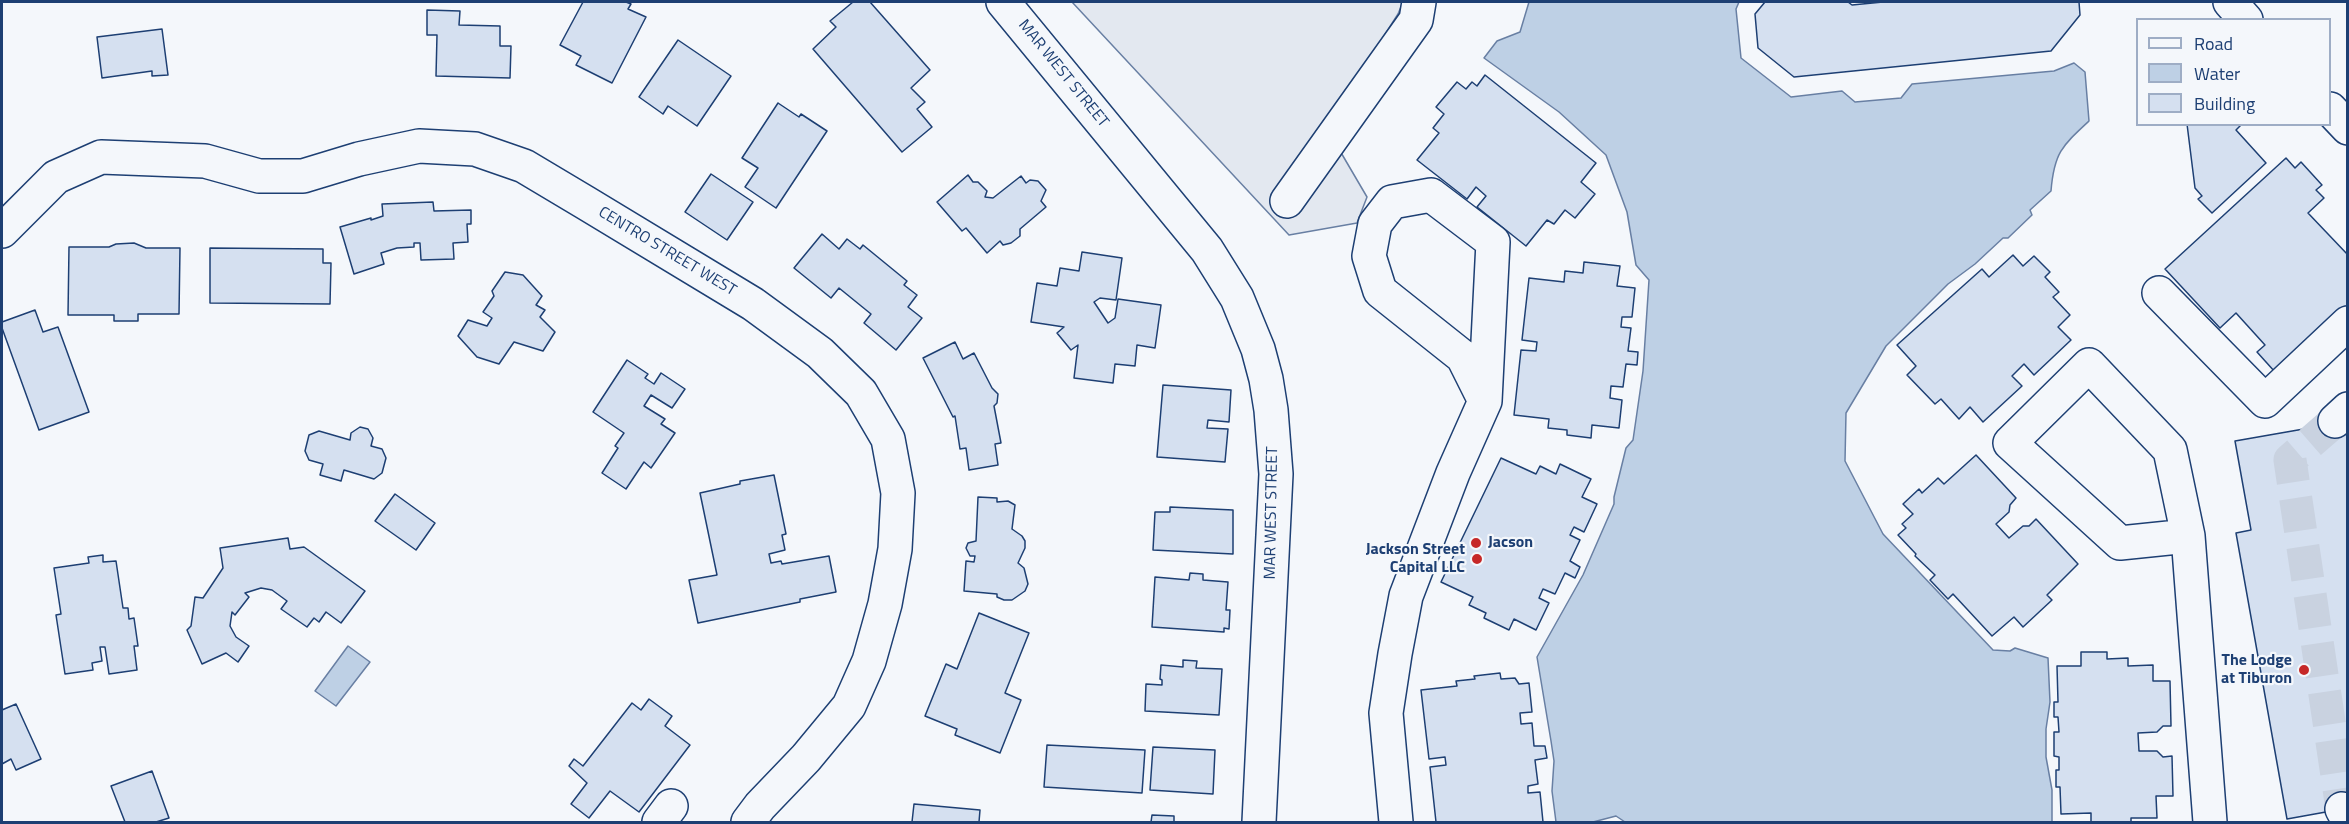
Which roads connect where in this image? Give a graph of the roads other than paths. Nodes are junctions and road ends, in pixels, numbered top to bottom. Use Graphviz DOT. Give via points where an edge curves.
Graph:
graph roads {
  1 [pos="1003,2"];
  2 [pos="1419,2"];
  3 [pos="2230,2"];
  4 [pos="2244,18"];
  5 [pos="2331,110"];
  6 [pos="2348,128"];
  7 [pos="1287,201"];
  8 [pos="2,231"];
  9 [pos="2159,293"];
  10 [pos="2348,323"];
  11 [pos="1485,401"];
  12 [pos="2188,536"];
  13 [pos="748,822"];
  14 [pos="1259,822"];
  15 [pos="1396,822"];
  16 [pos="2210,822"];
  1 -- 14 [label="street, MAR WEST STREET" via="1207,250 1237,298 1258,349 1271,410 1276,474"];
  2 -- 7 [label="street" via="1416,20"];
  3 -- 4 [label="street"];
  5 -- 6 [label="street"];
  8 -- 13 [label="street, CENTRO STREET WEST" via="56,177 101,157 205,161 259,176 303,176 418,146 475,149 524,166 753,304 820,353 861,393 888,439 898,494 895,549 869,661 849,706"];
  9 -- 10 [label="street" via="2265,401"];
  11 -- 11 [label="street" via="1493,242 1431,195 1392,202 1375,224 1369,256 1380,291 1463,357"];
  11 -- 15 [label="street" via="1406,596 1386,713"];
  12 -- 12 [label="street" via="2170,450 2089,365 2010,444 2120,543"];
  12 -- 16 [label="street"];
}
